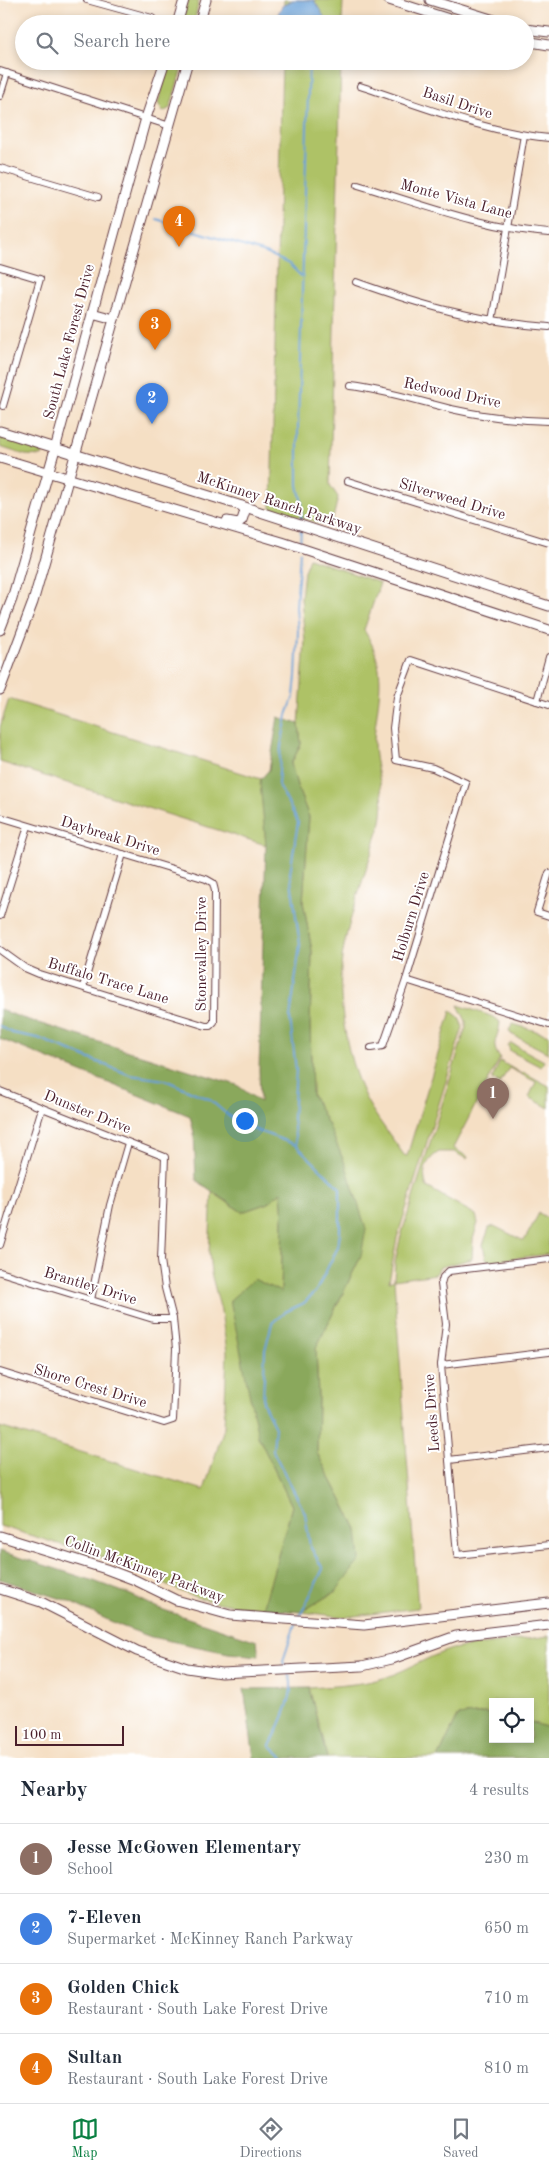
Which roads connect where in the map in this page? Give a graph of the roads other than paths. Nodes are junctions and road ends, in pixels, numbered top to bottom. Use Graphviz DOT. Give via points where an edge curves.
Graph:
graph roads {
  1 [pos="87,0"];
  2 [pos="184,0"];
  3 [pos="206,0"];
  4 [pos="389,0"];
  5 [pos="430,0"];
  6 [pos="141,15"];
  7 [pos="180,15"];
  8 [pos="202,15"];
  9 [pos="436,15"];
  10 [pos="478,15"];
  11 [pos="534,30"];
  12 [pos="549,32"];
  13 [pos="534,42"];
  14 [pos="549,45"];
  15 [pos="162,70"];
  16 [pos="186,70"];
  17 [pos="4,72"];
  18 [pos="360,86"];
  19 [pos="0,96"];
  20 [pos="146,118"];
  21 [pos="170,126"];
  22 [pos="524,135"];
  23 [pos="549,138"];
  24 [pos="0,168"];
  25 [pos="358,185"];
  26 [pos="98,197"];
  27 [pos="508,228"];
  28 [pos="549,233"];
  29 [pos="0,267"];
  30 [pos="356,282"];
  31 [pos="92,313"];
  32 [pos="114,319"];
  33 [pos="492,321"];
  34 [pos="549,327"];
  35 [pos="350,386"];
  36 [pos="3,406"];
  37 [pos="549,422"];
  38 [pos="0,431"];
  39 [pos="55,449"];
  40 [pos="75,455"];
  41 [pos="0,458"];
  42 [pos="47,473"];
  43 [pos="68,479"];
  44 [pos="348,481"];
  45 [pos="242,506"];
  46 [pos="202,518"];
  47 [pos="549,543"];
  48 [pos="549,606"];
  49 [pos="0,630"];
  50 [pos="549,630"];
  51 [pos="549,657"];
  52 [pos="0,690"];
  53 [pos="537,701"];
  54 [pos="549,705"];
  55 [pos="0,817"];
  56 [pos="28,826"];
  57 [pos="123,854"];
  58 [pos="549,873"];
  59 [pos="213,883"];
  60 [pos="0,916"];
  61 [pos="549,916"];
  62 [pos="0,950"];
  63 [pos="406,980"];
  64 [pos="83,987"];
  65 [pos="212,1025"];
  66 [pos="549,1025"];
  67 [pos="371,1048"];
  68 [pos="0,1091"];
  69 [pos="42,1108"];
  70 [pos="128,1143"];
  71 [pos="0,1245"];
  72 [pos="549,1259"];
  73 [pos="0,1272"];
  74 [pos="91,1300"];
  75 [pos="173,1319"];
  76 [pos="549,1352"];
  77 [pos="441,1365"];
  78 [pos="0,1372"];
  79 [pos="549,1448"];
  80 [pos="449,1460"];
  81 [pos="0,1536"];
  82 [pos="549,1545"];
  83 [pos="0,1589"];
  84 [pos="549,1603"];
  85 [pos="549,1625"];
  1 -- 6 [label="street"];
  2 -- 7 [label="main road"];
  3 -- 8 [label="main road"];
  4 -- 9 [label="main road"];
  5 -- 10 [label="main road"];
  11 -- 12 [label="main road"];
  13 -- 14 [label="main road"];
  15 -- 20 [label="main road, South Lake Forest Drive"];
  16 -- 21 [label="main road"];
  17 -- 19 [label="street"];
  17 -- 20 [label="street"];
  18 -- 22 [label="street, Basil Drive" via="486,127"];
  20 -- 21 [label="street"];
  20 -- 31 [label="main road, South Lake Forest Drive"];
  21 -- 32 [label="main road"];
  22 -- 23 [label="street, Basil Drive"];
  22 -- 27 [label="street"];
  24 -- 26 [label="street"];
  25 -- 27 [label="street, Monte Vista Lane"];
  27 -- 28 [label="street, Monte Vista Lane"];
  27 -- 33 [label="street"];
  29 -- 36 [label="street" via="40,279"];
  30 -- 33 [label="street" via="437,309"];
  31 -- 32 [label="main road"];
  31 -- 39 [label="main road, South Lake Forest Drive"];
  32 -- 40 [label="main road"];
  33 -- 34 [label="street"];
  35 -- 37 [label="street, Redwood Drive" via="478,414"];
  38 -- 39 [label="main road, McKinney Ranch Parkway"];
  39 -- 40 [label="main road, McKinney Ranch Parkway"];
  39 -- 42 [label="main road, South Lake Forest Drive"];
  40 -- 43 [label="main road"];
  40 -- 45 [label="main road, McKinney Ranch Parkway"];
  41 -- 42 [label="main road"];
  42 -- 43 [label="main road"];
  42 -- 49 [label="main road, South Lake Forest Drive" via="12,599"];
  43 -- 46 [label="main road"];
  43 -- 52 [label="main road" via="33,602"];
  44 -- 47 [label="street, Silverweed Drive"];
  45 -- 46 [label="main road" via="245,514 238,523"];
  45 -- 48 [label="main road, McKinney Ranch Parkway"];
  46 -- 50 [label="main road"];
  51 -- 53 [label="street"];
  53 -- 54 [label="street"];
  53 -- 63 [label="street, Holburn Drive" via="411,660 397,697 392,728 396,760 433,768 466,783"];
  55 -- 56 [label="street, Daybreak Drive"];
  56 -- 57 [label="street, Daybreak Drive"];
  56 -- 60 [label="street"];
  57 -- 59 [label="street, Daybreak Drive"];
  57 -- 64 [label="street"];
  58 -- 61 [label="street" via="537,912"];
  59 -- 65 [label="street, Stonevalley Drive" via="215,1018"];
  62 -- 64 [label="street, Buffalo Trace Lane" via="25,968"];
  63 -- 66 [label="street"];
  63 -- 67 [label="street, Holburn Drive" via="383,1046"];
  64 -- 65 [label="street, Buffalo Trace Lane" via="206,1026"];
  68 -- 69 [label="street, Dunster Drive"];
  69 -- 70 [label="street, Dunster Drive"];
  69 -- 71 [label="street"];
  70 -- 74 [label="street" via="110,1205"];
  70 -- 75 [label="street, Dunster Drive" via="165,1157 161,1260"];
  72 -- 77 [label="street, Leeds Drive" via="448,1271 442,1284 446,1324"];
  73 -- 74 [label="street, Brantley Drive"];
  74 -- 75 [label="street, Brantley Drive" via="152,1319"];
  75 -- 78 [label="street, Shore Crest Drive" via="176,1349 173,1420 164,1423"];
  76 -- 77 [label="street"];
  77 -- 80 [label="street, Leeds Drive"];
  79 -- 80 [label="street"];
  80 -- 82 [label="street, Leeds Drive" via="457,1555"];
  81 -- 84 [label="main road, Collin McKinney Parkway" via="106,1569 176,1600 210,1611 262,1618 364,1625"];
  83 -- 85 [label="main road" via="41,1602 156,1659 221,1673 362,1666 456,1636"];
}
